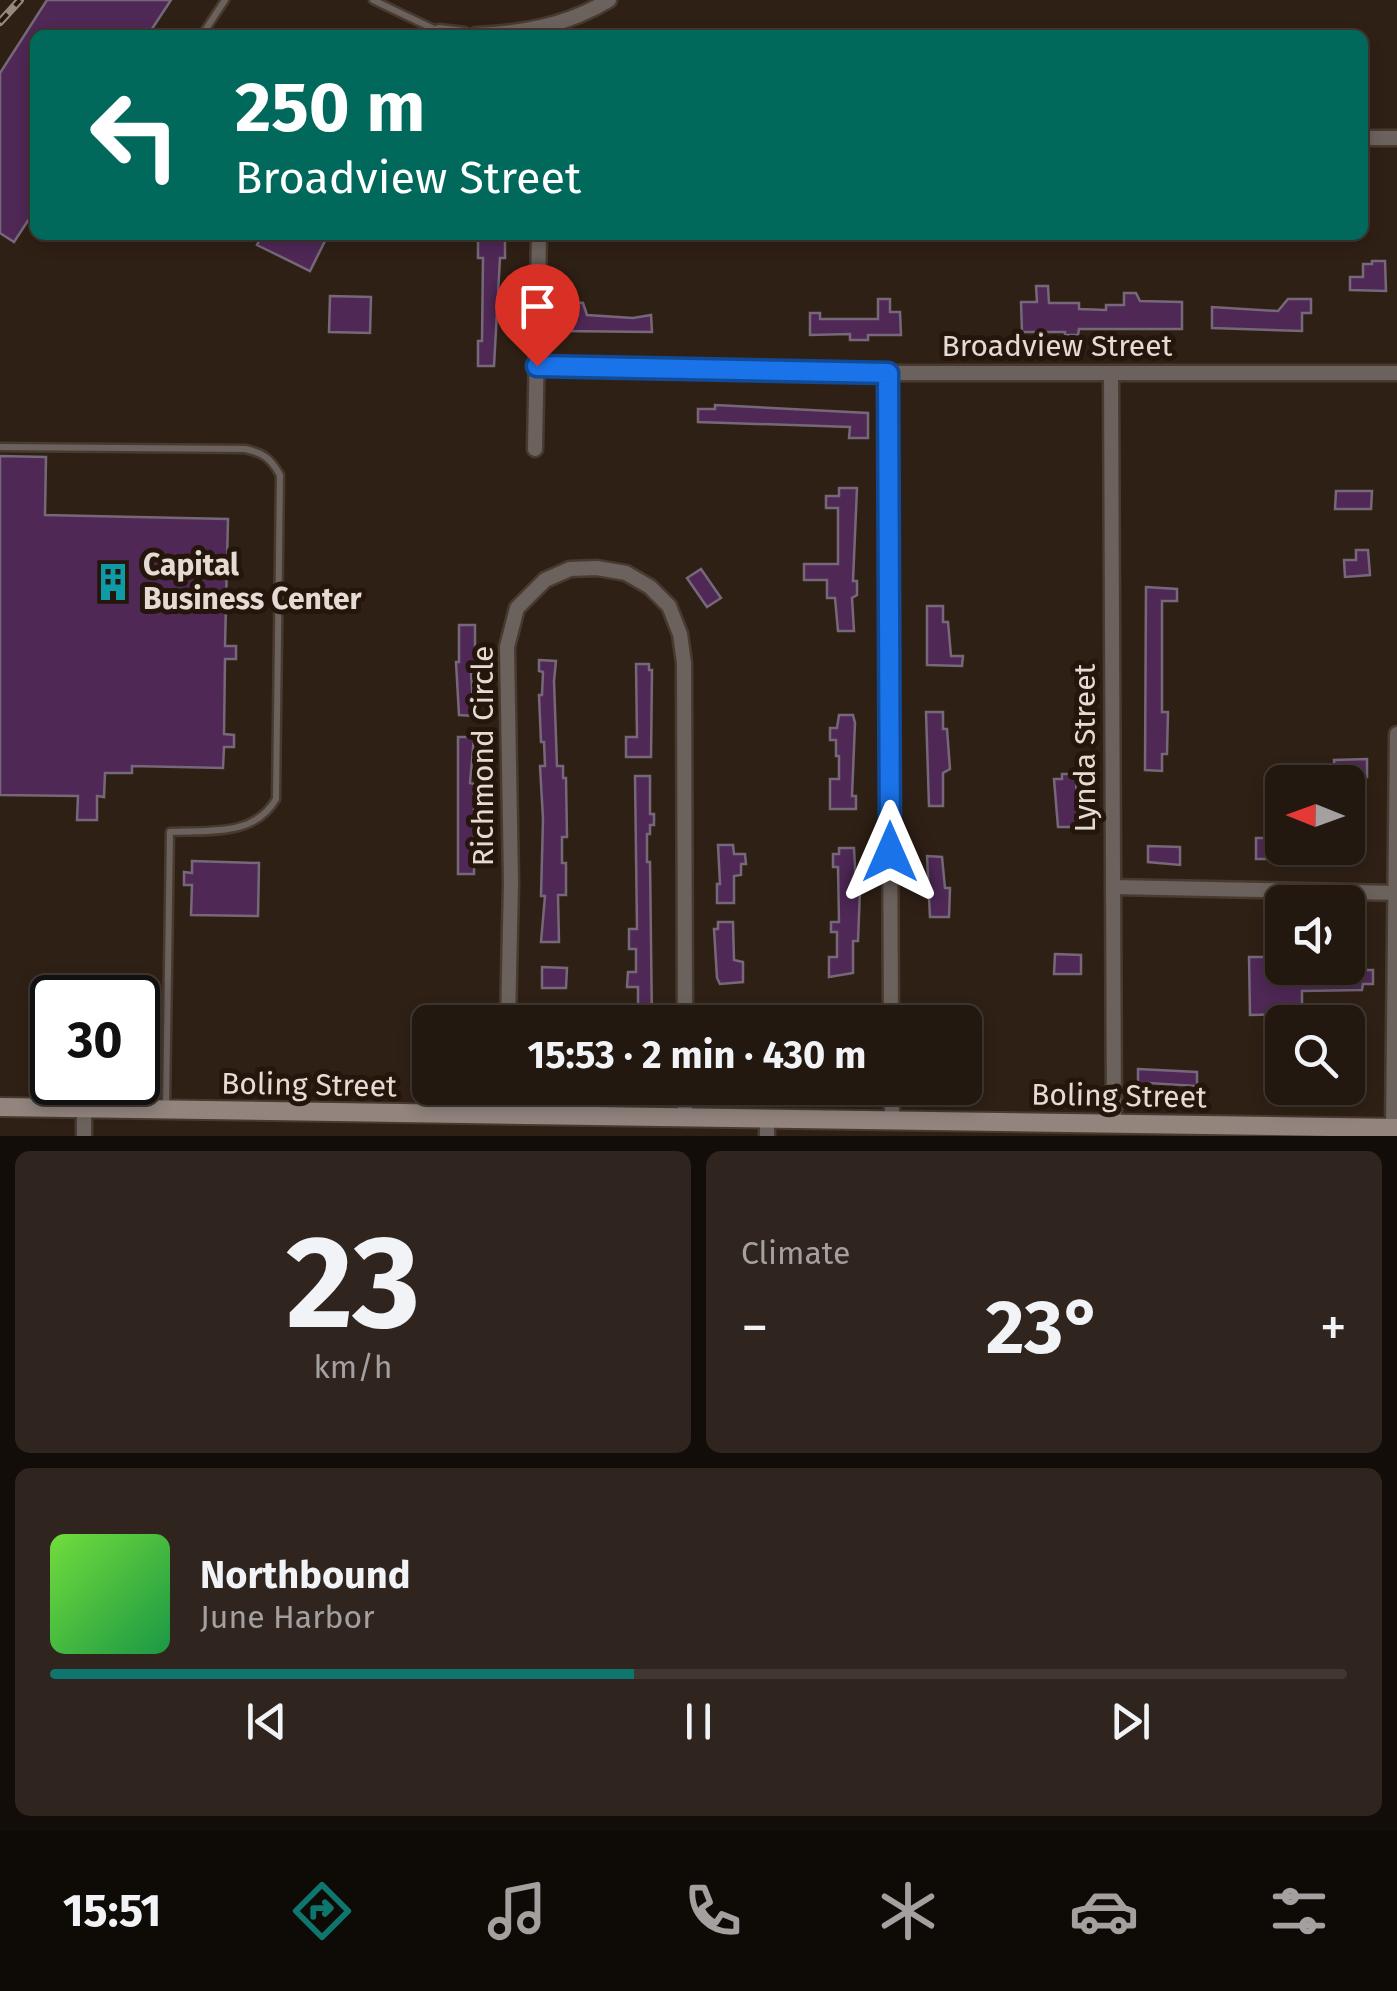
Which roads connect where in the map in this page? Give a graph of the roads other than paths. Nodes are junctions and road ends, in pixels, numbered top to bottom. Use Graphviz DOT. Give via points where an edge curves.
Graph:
graph roads {
  1 [pos="225,0"];
  2 [pos="372,0"];
  3 [pos="609,0"];
  4 [pos="205,30"];
  5 [pos="434,30"];
  6 [pos="528,30"];
  7 [pos="1368,138"];
  8 [pos="1397,138"];
  9 [pos="538,240"];
  10 [pos="537,366"];
  11 [pos="888,373"];
  12 [pos="1111,373"];
  13 [pos="1397,374"];
  14 [pos="0,446"];
  15 [pos="535,449"];
  16 [pos="1397,734"];
  17 [pos="1112,888"];
  18 [pos="1396,892"];
  19 [pos="508,1005"];
  20 [pos="685,1005"];
  21 [pos="891,1005"];
  22 [pos="1395,1014"];
  23 [pos="1395,1069"];
  24 [pos="508,1105"];
  25 [pos="685,1105"];
  26 [pos="892,1105"];
  27 [pos="0,1107"];
  28 [pos="84,1109"];
  29 [pos="166,1110"];
  30 [pos="508,1116"];
  31 [pos="685,1118"];
  32 [pos="892,1120"];
  33 [pos="1114,1124"];
  34 [pos="767,1128"];
  35 [pos="1395,1128"];
  36 [pos="84,1136"];
  1 -- 4 [label="lane"];
  2 -- 5 [label="lane"];
  3 -- 6 [label="street"];
  7 -- 8 [label="street"];
  9 -- 10 [label="street"];
  10 -- 11 [label="street, Broadview Street"];
  10 -- 15 [label="street"];
  11 -- 12 [label="street, Broadview Street"];
  11 -- 21 [label="street"];
  12 -- 13 [label="street, Broadview Street"];
  12 -- 17 [label="street, Lynda Street"];
  14 -- 29 [label="lane" via="246,449 272,460 280,476 276,799 266,816 246,827 170,832"];
  16 -- 18 [label="street"];
  17 -- 18 [label="street"];
  17 -- 33 [label="street, Lynda Street"];
  18 -- 22 [label="street"];
  19 -- 20 [label="street, Richmond Circle" via="507,647 517,608 545,580 570,569 597,568 626,573 650,587 669,606 680,634"];
  22 -- 23 [label="street"];
  23 -- 35 [label="street"];
  24 -- 30 [label="street"];
  25 -- 31 [label="street"];
  26 -- 32 [label="street"];
  27 -- 28 [label="street, Boling Street"];
  28 -- 29 [label="street, Boling Street"];
  28 -- 36 [label="street"];
  29 -- 30 [label="street, Boling Street"];
  30 -- 31 [label="street, Boling Street"];
  31 -- 34 [label="street, Boling Street"];
  32 -- 33 [label="street, Boling Street"];
  32 -- 34 [label="street, Boling Street"];
  33 -- 35 [label="street, Boling Street"];
}
